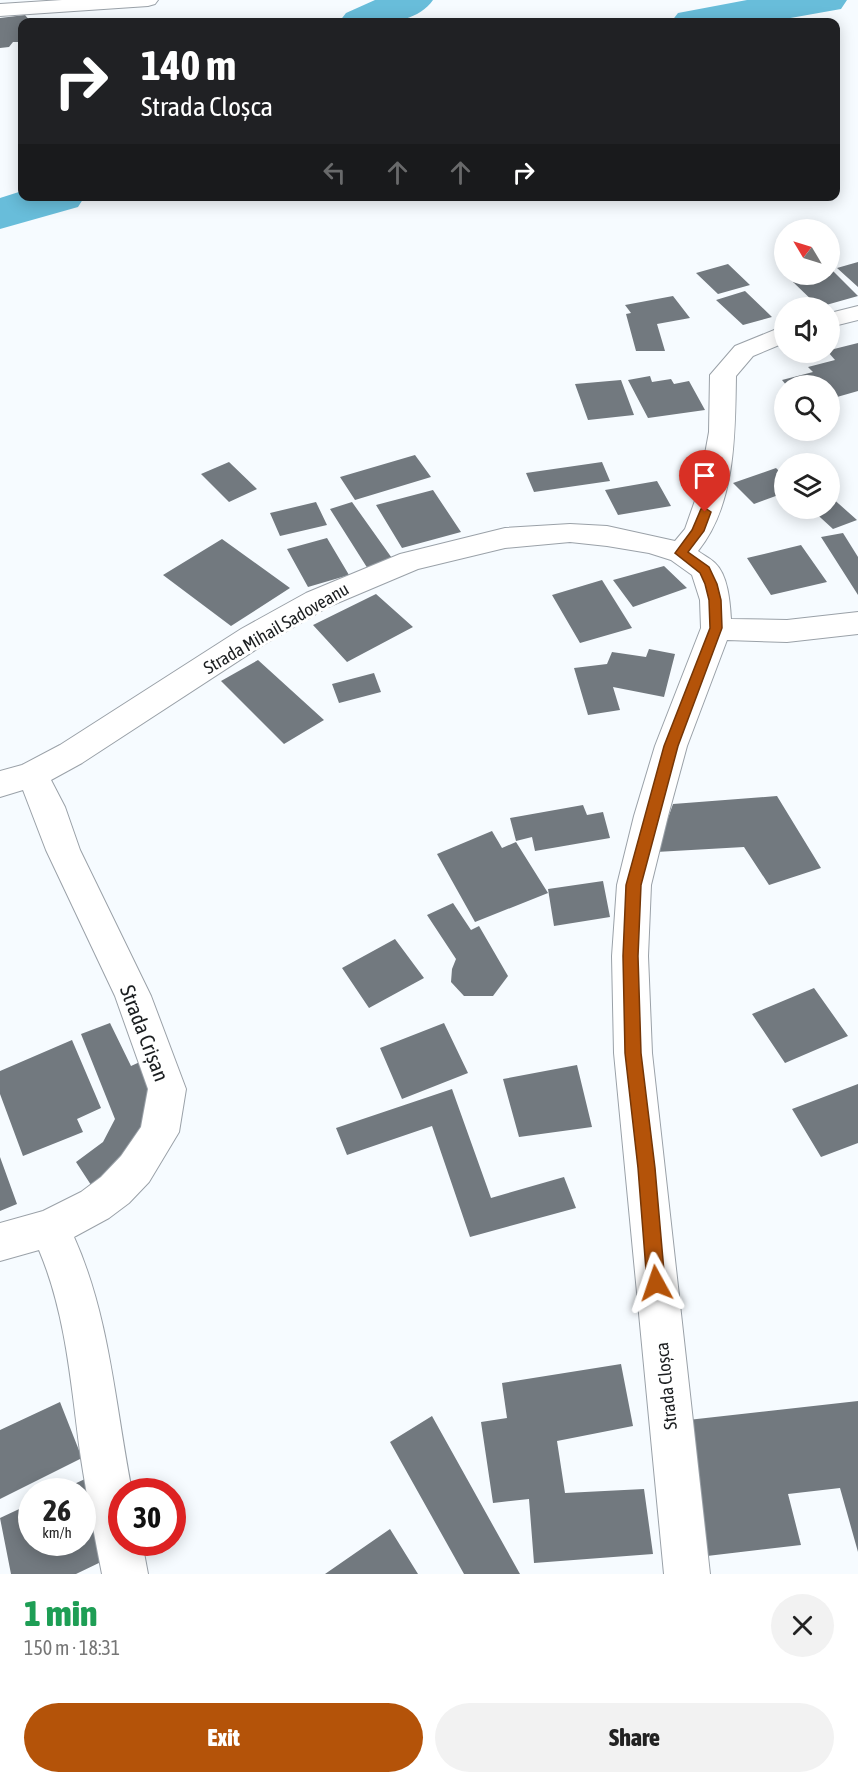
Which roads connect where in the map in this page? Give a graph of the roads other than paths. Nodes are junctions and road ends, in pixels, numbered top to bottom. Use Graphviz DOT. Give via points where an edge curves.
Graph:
graph roads {
  1 [pos="148,0"];
  2 [pos="0,10"];
  3 [pos="858,312"];
  4 [pos="840,317"];
  5 [pos="774,338"];
  6 [pos="681,553"];
  7 [pos="858,623"];
  8 [pos="716,628"];
  9 [pos="16,779"];
  10 [pos="50,1228"];
  11 [pos="0,1242"];
  12 [pos="125,1574"];
  13 [pos="687,1574"];
  1 -- 2 [label="street"];
  3 -- 4 [label="street"];
  5 -- 6 [label="street" via="744,351 723,375 722,432 712,492 698,531"];
  6 -- 8 [label="street, Strada Cloșca" via="705,570 715,600"];
  6 -- 9 [label="street, Strada Mihail Sadoveanu" via="652,544 570,533 505,538 410,561 317,600 71,753"];
  7 -- 8 [label="street" via="799,632"];
  8 -- 13 [label="street, Strada Cloșca" via="671,746 651,816 634,885 630,956 633,1053"];
  9 -- 10 [label="street, Strada Crișan" via="48,807 63,850 133,996 167,1089 159,1132 135,1169 94,1205"];
  10 -- 11 [label="street, Strada Crișan"];
  10 -- 12 [label="street" via="66,1265 87,1342"];
}
